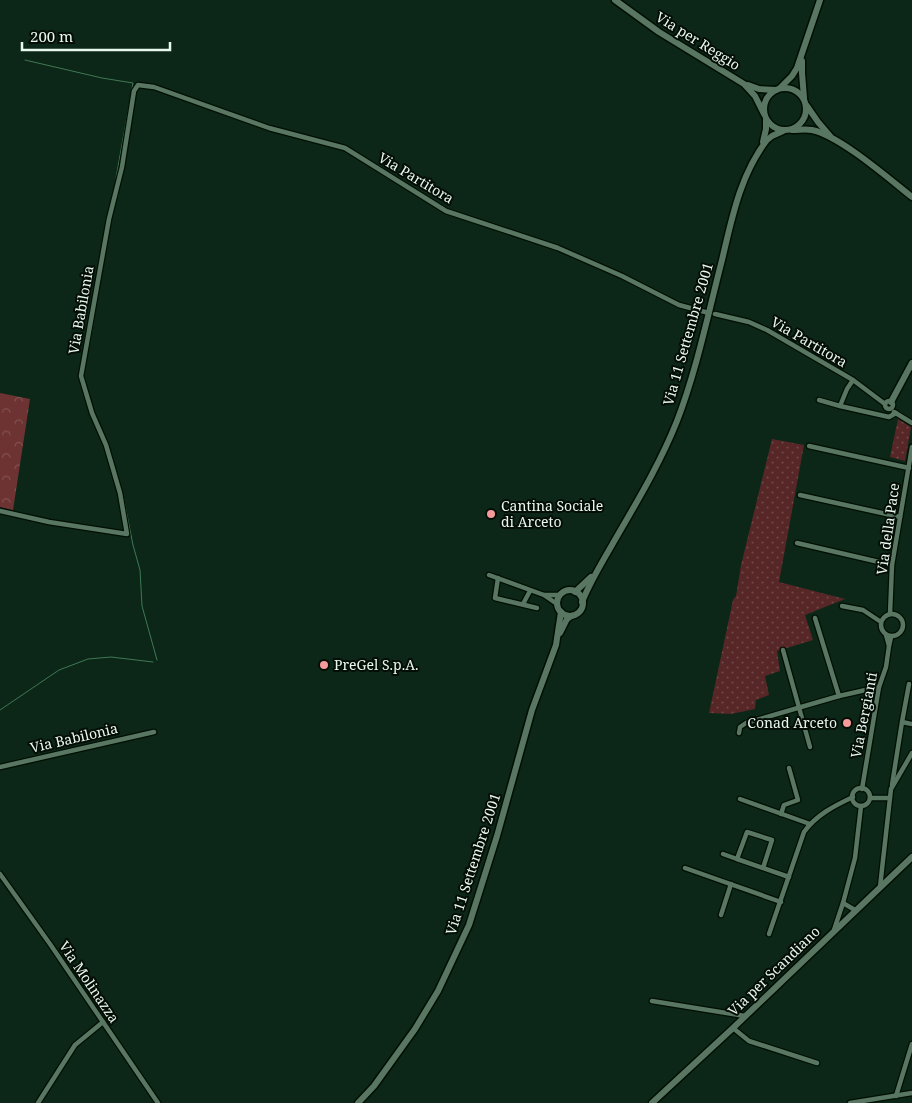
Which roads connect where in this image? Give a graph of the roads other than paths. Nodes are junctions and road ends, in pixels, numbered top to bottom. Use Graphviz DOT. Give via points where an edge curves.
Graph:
graph roads {
  1 [pos="615,0"];
  2 [pos="820,0"];
  3 [pos="803,54"];
  4 [pos="744,84"];
  5 [pos="136,86"];
  6 [pos="777,90"];
  7 [pos="806,102"];
  8 [pos="765,115"];
  9 [pos="792,130"];
  10 [pos="783,131"];
  11 [pos="832,138"];
  12 [pos="761,148"];
  13 [pos="912,197"];
  14 [pos="712,313"];
  15 [pos="912,363"];
  16 [pos="853,380"];
  17 [pos="819,400"];
  18 [pos="889,405"];
  19 [pos="840,406"];
  20 [pos="896,413"];
  21 [pos="912,423"];
  22 [pos="809,446"];
  23 [pos="912,446"];
  24 [pos="909,468"];
  25 [pos="904,492"];
  26 [pos="912,493"];
  27 [pos="800,495"];
  28 [pos="0,512"];
  29 [pos="900,516"];
  30 [pos="797,543"];
  31 [pos="892,565"];
  32 [pos="595,573"];
  33 [pos="489,575"];
  34 [pos="498,578"];
  35 [pos="530,591"];
  36 [pos="575,592"];
  37 [pos="544,595"];
  38 [pos="560,595"];
  39 [pos="582,602"];
  40 [pos="523,604"];
  41 [pos="557,604"];
  42 [pos="842,606"];
  43 [pos="537,608"];
  44 [pos="561,612"];
  45 [pos="890,614"];
  46 [pos="571,616"];
  47 [pos="815,618"];
  48 [pos="881,622"];
  49 [pos="888,636"];
  50 [pos="558,639"];
  51 [pos="783,650"];
  52 [pos="909,684"];
  53 [pos="878,687"];
  54 [pos="838,696"];
  55 [pos="799,709"];
  56 [pos="902,722"];
  57 [pos="912,724"];
  58 [pos="154,732"];
  59 [pos="739,733"];
  60 [pos="810,747"];
  61 [pos="912,753"];
  62 [pos="0,767"];
  63 [pos="788,768"];
  64 [pos="862,789"];
  65 [pos="891,789"];
  66 [pos="853,797"];
  67 [pos="870,798"];
  68 [pos="890,798"];
  69 [pos="740,799"];
  70 [pos="860,806"];
  71 [pos="781,814"];
  72 [pos="810,824"];
  73 [pos="723,854"];
  74 [pos="912,856"];
  75 [pos="738,859"];
  76 [pos="685,868"];
  77 [pos="763,868"];
  78 [pos="0,874"];
  79 [pos="789,877"];
  80 [pos="731,884"];
  81 [pos="880,887"];
  82 [pos="781,902"];
  83 [pos="843,903"];
  84 [pos="856,910"];
  85 [pos="721,915"];
  86 [pos="834,930"];
  87 [pos="770,934"];
  88 [pos="652,1001"];
  89 [pos="745,1016"];
  90 [pos="103,1022"];
  91 [pos="733,1028"];
  92 [pos="912,1044"];
  93 [pos="817,1063"];
  94 [pos="912,1093"];
  95 [pos="896,1096"];
  96 [pos="38,1103"];
  97 [pos="158,1103"];
  98 [pos="358,1103"];
  99 [pos="652,1103"];
  100 [pos="850,1103"];
  1 -- 4 [label="main road, Via per Reggio" via="659,32"];
  2 -- 3 [label="main road, Via 11 Settembre 2001"];
  3 -- 6 [label="main road, Via 11 Settembre 2001" via="795,72"];
  3 -- 7 [label="main road, Via 11 Settembre 2001"];
  4 -- 6 [label="main road, Via per Reggio"];
  4 -- 8 [label="main road, Via per Reggio"];
  5 -- 14 [label="street, Via Partitora" via="154,87 270,128 345,148 446,211 558,248 678,305"];
  5 -- 28 [label="street, Via Babilonia" via="82,376 120,493 127,534"];
  6 -- 7 [label="main road" via="794,90"];
  6 -- 8 [label="main road, Via 11 Settembre 2001" via="768,98"];
  7 -- 9 [label="main road, Via 11 Settembre 2001" via="805,118"];
  7 -- 11 [label="main road"];
  8 -- 10 [label="main road" via="774,127"];
  8 -- 12 [label="main road, Via 11 Settembre 2001" via="766,129"];
  9 -- 10 [label="main road"];
  9 -- 11 [label="main road" via="811,130"];
  10 -- 12 [label="main road, Via 11 Settembre 2001" via="772,136"];
  11 -- 13 [label="main road"];
  12 -- 14 [label="main road, Via 11 Settembre 2001" via="740,192"];
  14 -- 16 [label="street, Via Partitora" via="767,330"];
  14 -- 32 [label="main road, Via 11 Settembre 2001" via="667,443"];
  15 -- 18 [label="main road"];
  16 -- 18 [label="street, Via Partitora"];
  16 -- 19 [label="street"];
  17 -- 19 [label="street"];
  18 -- 20 [label="street, Via Partitora"];
  19 -- 20 [label="street" via="889,416"];
  20 -- 21 [label="street, Via Partitora"];
  22 -- 24 [label="street"];
  23 -- 24 [label="street, Via della Pace"];
  24 -- 25 [label="street, Via della Pace"];
  25 -- 26 [label="street"];
  25 -- 29 [label="street, Via della Pace"];
  27 -- 29 [label="street"];
  29 -- 31 [label="street, Via della Pace"];
  30 -- 31 [label="street"];
  31 -- 45 [label="street, Via della Pace"];
  32 -- 36 [label="main road, Via 11 Settembre 2001"];
  32 -- 39 [label="main road, Via 11 Settembre 2001"];
  33 -- 34 [label="street"];
  34 -- 35 [label="street"];
  34 -- 40 [label="street" via="495,598"];
  35 -- 37 [label="street"];
  35 -- 40 [label="street"];
  36 -- 38 [label="main road" via="568,590"];
  36 -- 39 [label="main road"];
  37 -- 38 [label="street"];
  37 -- 41 [label="street"];
  38 -- 41 [label="main road"];
  39 -- 46 [label="main road, Via 11 Settembre 2001" via="578,613"];
  40 -- 43 [label="street"];
  41 -- 44 [label="main road"];
  42 -- 48 [label="street" via="863,610"];
  44 -- 46 [label="main road"];
  44 -- 50 [label="main road, Via 11 Settembre 2001"];
  45 -- 48 [label="street"];
  45 -- 49 [label="street" via="900,617 903,626 898,635"];
  46 -- 50 [label="main road, Via 11 Settembre 2001"];
  47 -- 54 [label="street"];
  48 -- 49 [label="street, Via Bergianti" via="881,628"];
  49 -- 53 [label="street, Via Bergianti" via="886,667"];
  50 -- 98 [label="main road, Via 11 Settembre 2001" via="532,710 469,925 415,1029"];
  51 -- 55 [label="street"];
  52 -- 56 [label="street"];
  53 -- 54 [label="street"];
  53 -- 64 [label="street, Via Bergianti"];
  54 -- 55 [label="street"];
  55 -- 59 [label="street" via="746,723 740,726"];
  55 -- 60 [label="street"];
  56 -- 57 [label="street"];
  56 -- 65 [label="street"];
  58 -- 62 [label="street, Via Babilonia"];
  61 -- 65 [label="street"];
  63 -- 71 [label="street" via="798,800 784,805"];
  64 -- 66 [label="street" via="857,790"];
  64 -- 67 [label="street" via="867,790"];
  65 -- 68 [label="street"];
  66 -- 70 [label="street"];
  66 -- 72 [label="street" via="832,807"];
  67 -- 68 [label="street"];
  67 -- 70 [label="street"];
  68 -- 81 [label="street"];
  69 -- 71 [label="street"];
  70 -- 83 [label="street" via="855,858"];
  71 -- 72 [label="street"];
  72 -- 79 [label="street" via="804,832"];
  73 -- 75 [label="street"];
  74 -- 81 [label="main road, Via per Scandiano"];
  75 -- 77 [label="street"];
  75 -- 77 [label="street" via="747,832 772,840"];
  76 -- 80 [label="street"];
  77 -- 79 [label="street"];
  78 -- 90 [label="street, Via Molinazza"];
  79 -- 82 [label="street"];
  80 -- 82 [label="street"];
  80 -- 85 [label="street"];
  81 -- 84 [label="main road, Via per Scandiano"];
  82 -- 87 [label="street"];
  83 -- 84 [label="street"];
  83 -- 86 [label="street"];
  84 -- 86 [label="main road, Via per Scandiano"];
  86 -- 89 [label="main road, Via per Scandiano"];
  88 -- 89 [label="street"];
  89 -- 91 [label="main road, Via per Scandiano"];
  90 -- 96 [label="street" via="76,1045"];
  90 -- 97 [label="street, Via Molinazza"];
  91 -- 93 [label="street" via="749,1041"];
  91 -- 99 [label="main road, Via per Scandiano"];
  92 -- 95 [label="street"];
  94 -- 95 [label="street"];
  95 -- 100 [label="street"];
}
